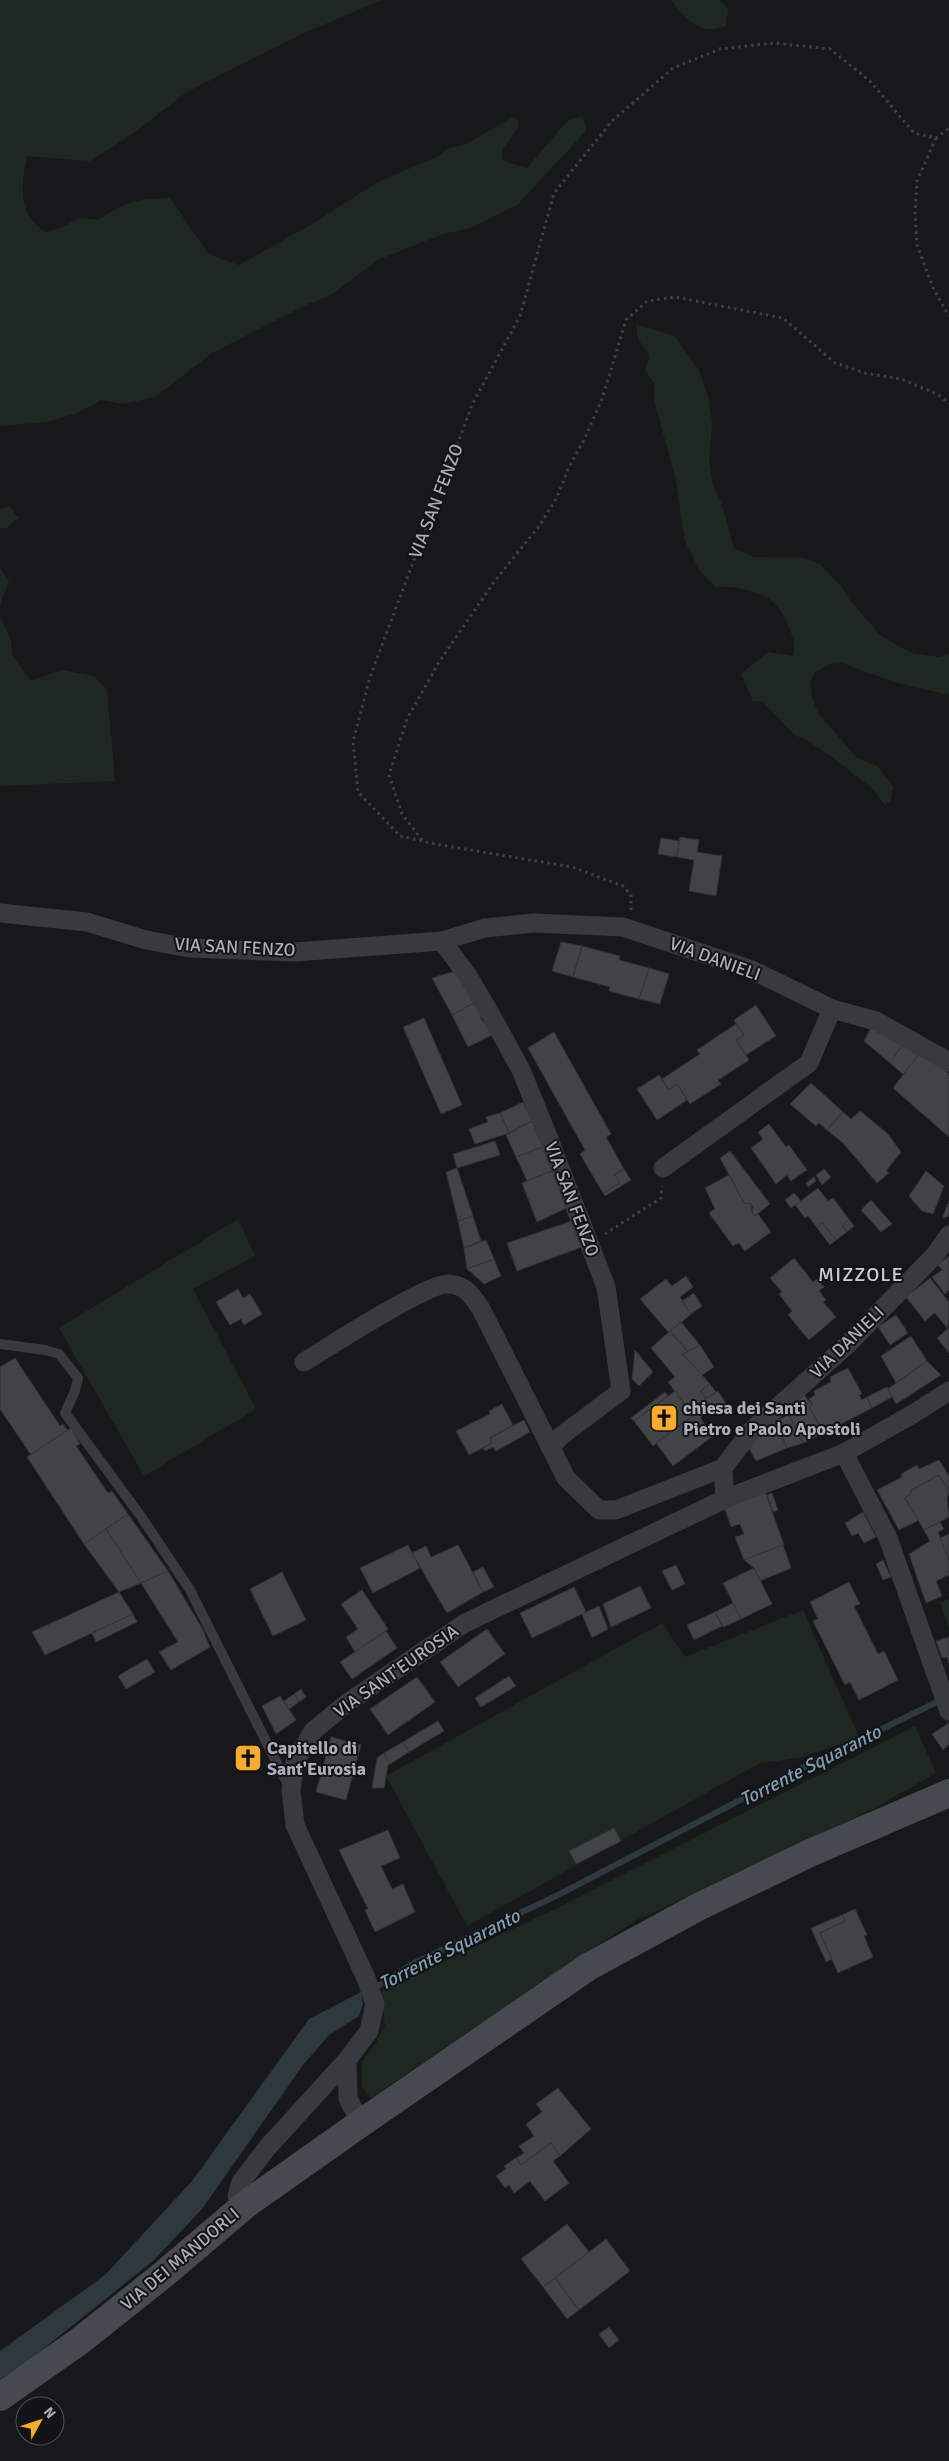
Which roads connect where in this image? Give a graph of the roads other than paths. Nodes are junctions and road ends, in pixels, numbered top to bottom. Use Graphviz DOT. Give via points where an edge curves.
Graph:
graph roads {
  1 [pos="0,913"];
  2 [pos="623,927"];
  3 [pos="442,941"];
  4 [pos="832,1009"];
  5 [pos="949,1062"];
  6 [pos="663,1168"];
  7 [pos="949,1235"];
  8 [pos="0,1344"];
  9 [pos="304,1362"];
  10 [pos="949,1391"];
  11 [pos="550,1446"];
  12 [pos="844,1453"];
  13 [pos="723,1468"];
  14 [pos="724,1499"];
  15 [pos="949,1711"];
  16 [pos="291,1790"];
  17 [pos="949,1793"];
  18 [pos="347,2060"];
  19 [pos="361,2123"];
  20 [pos="245,2205"];
  21 [pos="0,2397"];
  1 -- 3 [label="street, VIA SAN FENZO" via="87,922 146,940 189,948 295,952"];
  2 -- 3 [label="street, VIA SAN FENZO" via="534,923 485,928"];
  2 -- 4 [label="street, VIA DANIELI" via="752,970"];
  3 -- 11 [label="street, VIA SAN FENZO" via="468,976 520,1070 606,1287 621,1391"];
  4 -- 5 [label="street, VIA DANIELI" via="876,1021"];
  4 -- 6 [label="street" via="809,1063"];
  7 -- 13 [label="street, VIA DANIELI" via="935,1255 847,1345 752,1430"];
  8 -- 16 [label="lane" via="59,1354 78,1378 65,1413 190,1590"];
  9 -- 11 [label="street" via="413,1297 448,1284 468,1290 482,1309"];
  10 -- 12 [label="street, VIA SANT'EUROSIA"];
  11 -- 13 [label="street" via="566,1478 599,1510 616,1510"];
  12 -- 14 [label="street, VIA SANT'EUROSIA"];
  12 -- 15 [label="street" via="888,1538"];
  13 -- 14 [label="street"];
  14 -- 16 [label="street, VIA SANT'EUROSIA" via="465,1623 422,1651 313,1731 295,1762"];
  16 -- 18 [label="street, VIA SANT'EUROSIA" via="295,1825 375,2004 369,2031"];
  17 -- 19 [label="street, VIA DEI MANDORLI" via="698,1907 588,1967"];
  18 -- 19 [label="street" via="348,2099"];
  18 -- 20 [label="street, VIA SANT'EUROSIA" via="267,2148 241,2182 237,2196"];
  19 -- 20 [label="street, VIA DEI MANDORLI"];
  20 -- 21 [label="street, VIA DEI MANDORLI" via="81,2340"];
}
